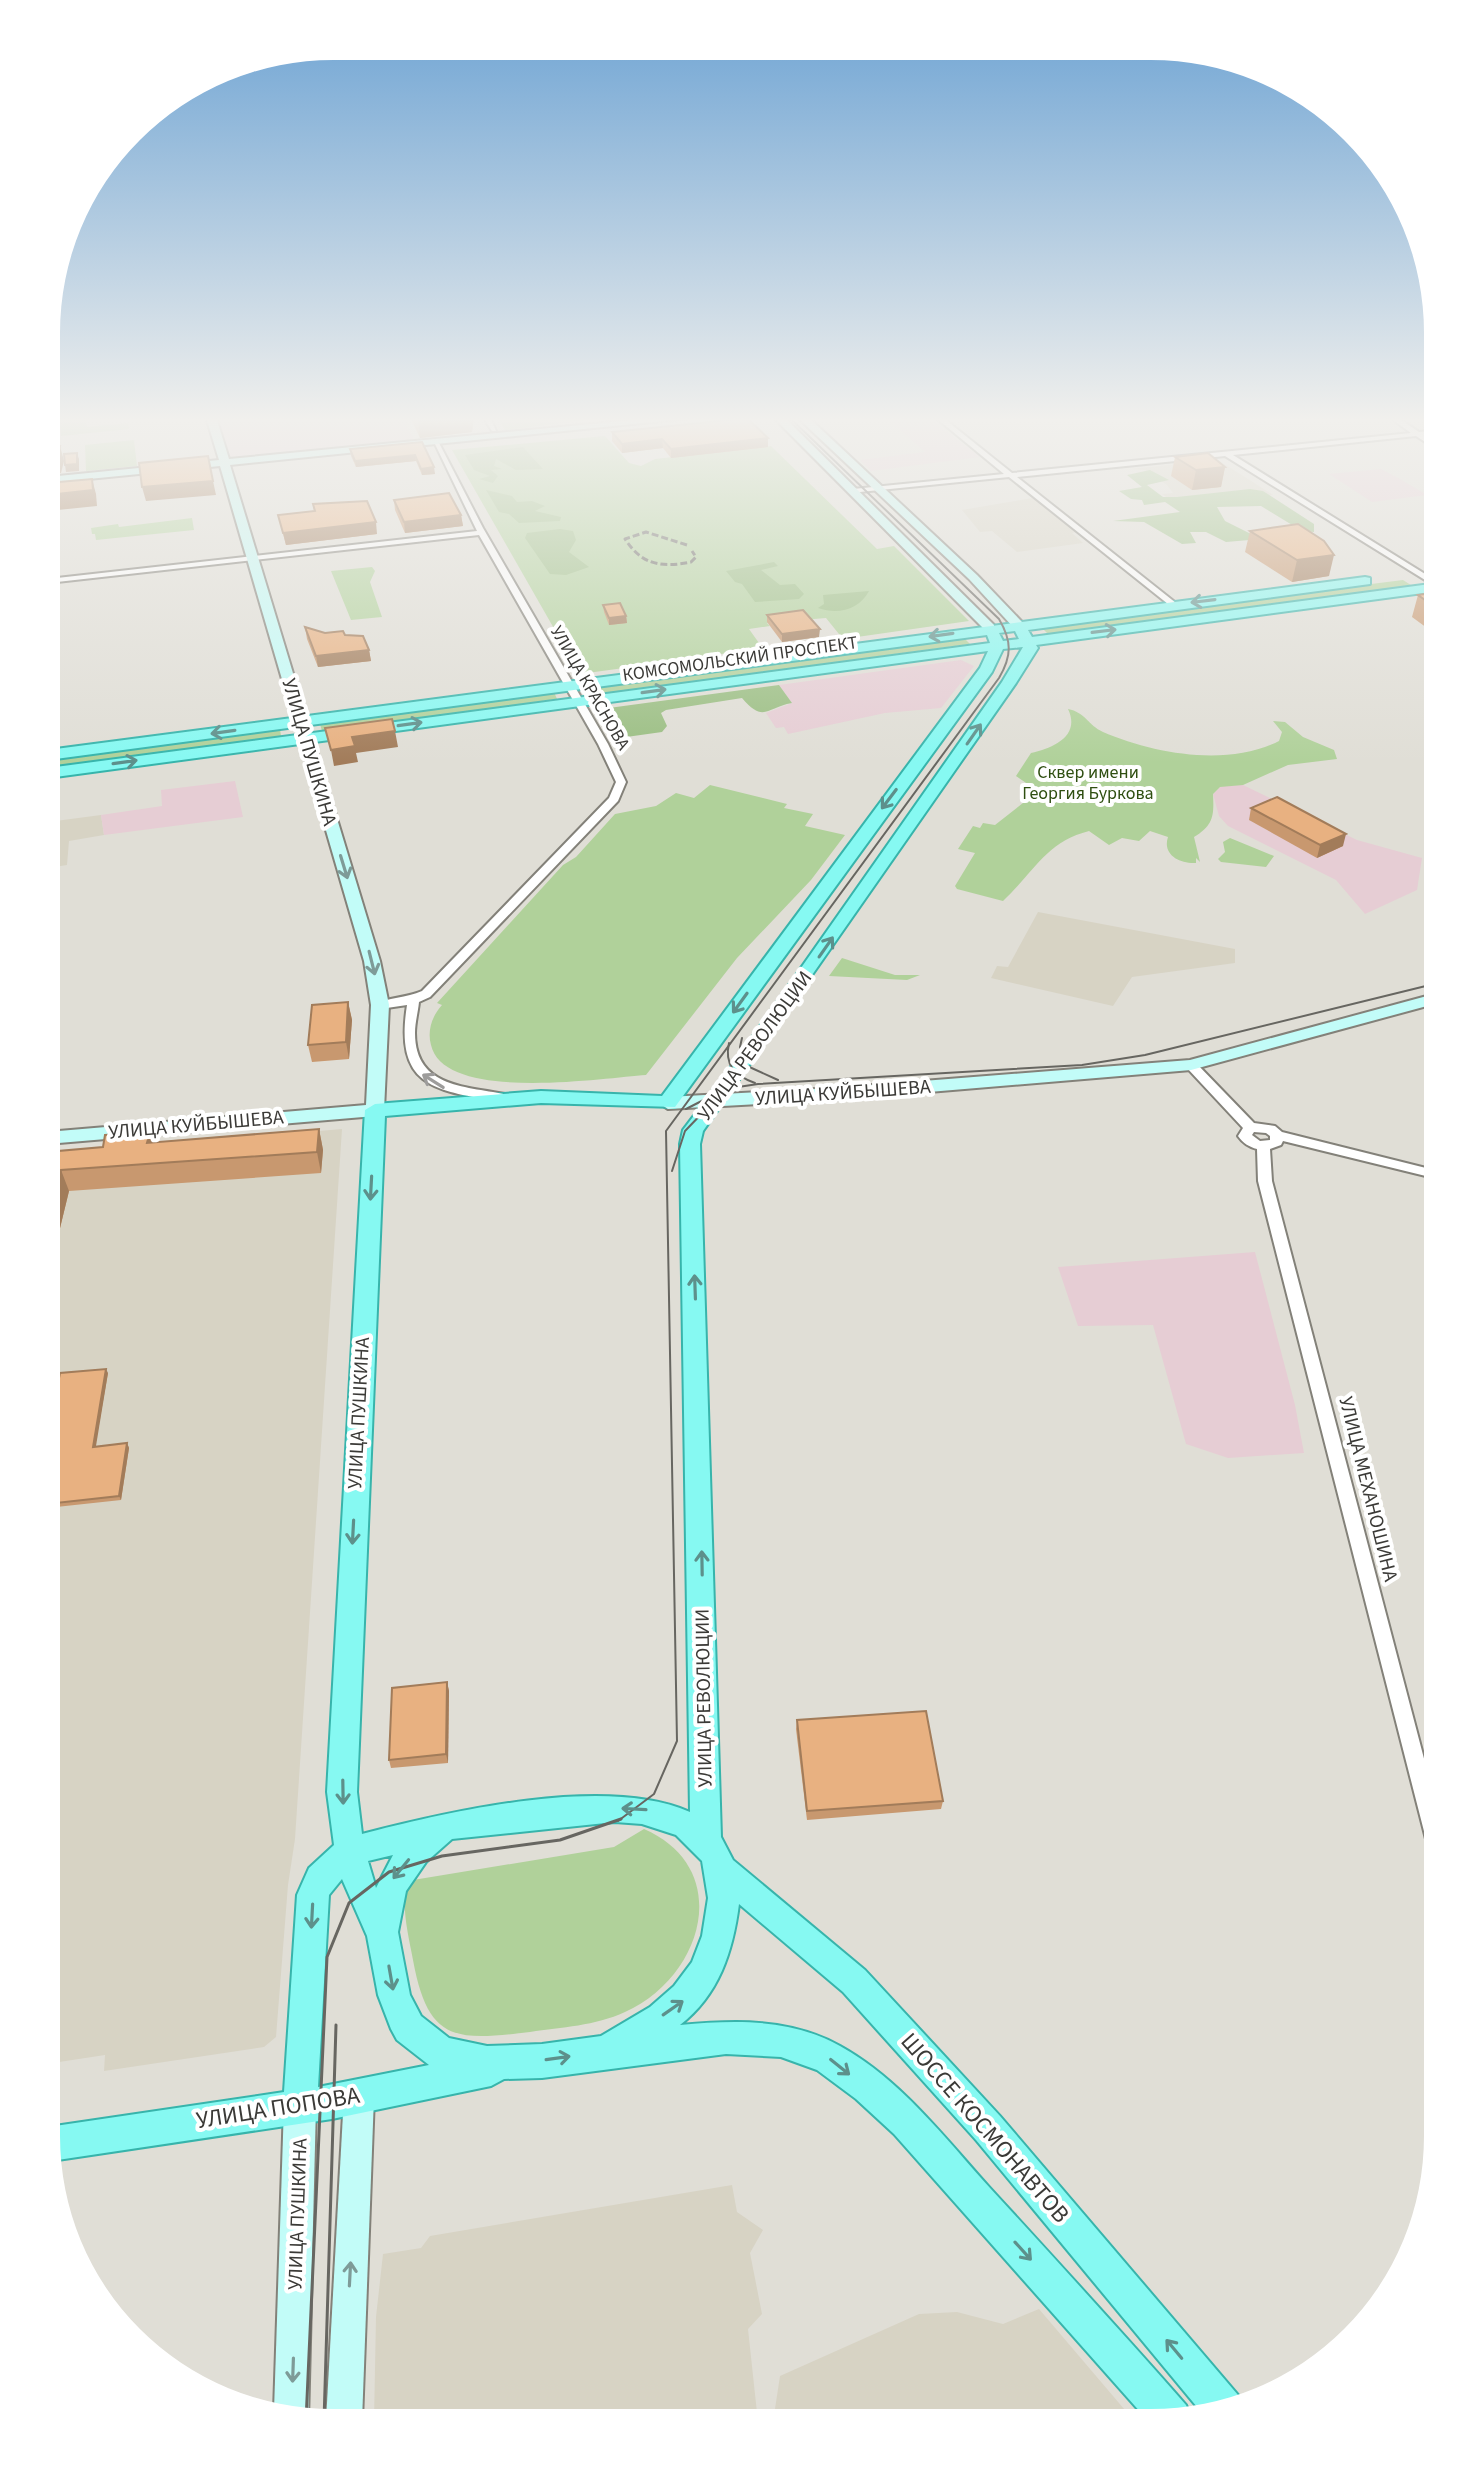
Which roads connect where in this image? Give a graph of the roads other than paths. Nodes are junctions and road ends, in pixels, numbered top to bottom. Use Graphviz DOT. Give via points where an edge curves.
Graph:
graph roads {
  1 [pos="245,532"];
  2 [pos="894,532"];
  3 [pos="924,532"];
  4 [pos="1081,532"];
  5 [pos="1353,532"];
  6 [pos="481,533"];
  7 [pos="252,558"];
  8 [pos="1420,574"];
  9 [pos="1424,574"];
  10 [pos="1424,577"];
  11 [pos="1388,578"];
  12 [pos="60,580"];
  13 [pos="1373,580"];
  14 [pos="1424,589"];
  15 [pos="1173,605"];
  16 [pos="1018,625"];
  17 [pos="990,628"];
  18 [pos="1027,641"];
  19 [pos="998,645"];
  20 [pos="951,651"];
  21 [pos="987,669"];
  22 [pos="568,686"];
  23 [pos="577,701"];
  24 [pos="300,722"];
  25 [pos="305,738"];
  26 [pos="60,753"];
  27 [pos="60,771"];
  28 [pos="413,1000"];
  29 [pos="1424,1002"];
  30 [pos="380,1005"];
  31 [pos="1191,1065"];
  32 [pos="508,1099"];
  33 [pos="715,1102"];
  34 [pos="668,1103"];
  35 [pos="375,1110"];
  36 [pos="60,1137"];
  37 [pos="1270,1141"];
  38 [pos="1424,1172"];
  39 [pos="1423,1783"];
  40 [pos="451,1825"];
  41 [pos="706,1837"];
  42 [pos="348,1852"];
  43 [pos="723,1871"];
  44 [pos="382,1933"];
  45 [pos="608,2050"];
  46 [pos="508,2065"];
  47 [pos="359,2096"];
  48 [pos="300,2106"];
  49 [pos="60,2142"];
  50 [pos="1217,2401"];
  51 [pos="291,2406"];
  52 [pos="1162,2408"];
  53 [pos="345,2409"];
  1 -- 7 [label="main road, УЛИЦА ПУШКИНА"];
  2 -- 17 [label="main road"];
  3 -- 16 [label="main road"];
  4 -- 15 [label="street"];
  5 -- 8 [label="street"];
  6 -- 7 [label="street"];
  6 -- 22 [label="street, УЛИЦА КРАСНОВА"];
  7 -- 12 [label="street"];
  7 -- 24 [label="main road, УЛИЦА ПУШКИНА"];
  8 -- 9 [label="main road"];
  8 -- 10 [label="street"];
  8 -- 11 [label="main road"];
  13 -- 15 [label="main road, КОМСОМОЛЬСКИЙ ПРОСПЕКТ, one-way"];
  18 -- 14 [label="main road, КОМСОМОЛЬСКИЙ ПРОСПЕКТ, one-way"];
  15 -- 16 [label="main road, КОМСОМОЛЬСКИЙ ПРОСПЕКТ"];
  16 -- 17 [label="main road, КОМСОМОЛЬСКИЙ ПРОСПЕКТ"];
  16 -- 18 [label="main road"];
  17 -- 19 [label="main road"];
  17 -- 22 [label="main road, КОМСОМОЛЬСКИЙ ПРОСПЕКТ, one-way"];
  18 -- 19 [label="main road, КОМСОМОЛЬСКИЙ ПРОСПЕКТ"];
  33 -- 18 [label="main road, УЛИЦА РЕВОЛЮЦИИ, one-way" via="1009,683 1031,648"];
  19 -- 20 [label="main road, КОМСОМОЛЬСКИЙ ПРОСПЕКТ"];
  19 -- 21 [label="main road, УЛИЦА РЕВОЛЮЦИИ"];
  20 -- 21 [label="main road" via="981,659"];
  23 -- 20 [label="main road, КОМСОМОЛЬСКИЙ ПРОСПЕКТ, one-way"];
  21 -- 34 [label="main road, УЛИЦА РЕВОЛЮЦИИ, one-way"];
  22 -- 23 [label="street, УЛИЦА КРАСНОВА"];
  22 -- 24 [label="main road, КОМСОМОЛЬСКИЙ ПРОСПЕКТ"];
  25 -- 23 [label="main road, КОМСОМОЛЬСКИЙ ПРОСПЕКТ, one-way"];
  23 -- 28 [label="street, УЛИЦА КРАСНОВА" via="618,774 621,782 614,799 426,994"];
  24 -- 25 [label="main road, УЛИЦА ПУШКИНА"];
  24 -- 26 [label="main road, КОМСОМОЛЬСКИЙ ПРОСПЕКТ, one-way"];
  27 -- 25 [label="main road, КОМСОМОЛЬСКИЙ ПРОСПЕКТ, one-way"];
  25 -- 30 [label="main road, УЛИЦА ПУШКИНА, one-way" via="372,961"];
  28 -- 30 [label="street, УЛИЦА КРАСНОВА"];
  32 -- 28 [label="street, one-way" via="444,1088 418,1070 408,1036"];
  29 -- 31 [label="main road, УЛИЦА КУЙБЫШЕВА"];
  30 -- 35 [label="main road, УЛИЦА ПУШКИНА"];
  31 -- 33 [label="main road, УЛИЦА КУЙБЫШЕВА"];
  31 -- 37 [label="street" via="1250,1127 1265,1127"];
  32 -- 34 [label="main road, УЛИЦА КУЙБЫШЕВА"];
  32 -- 35 [label="main road, УЛИЦА КУЙБЫШЕВА"];
  33 -- 34 [label="main road, УЛИЦА КУЙБЫШЕВА"];
  41 -- 33 [label="main road, УЛИЦА РЕВОЛЮЦИИ, one-way" via="690,1144 693,1130"];
  35 -- 36 [label="main road, УЛИЦА КУЙБЫШЕВА"];
  35 -- 42 [label="main road, УЛИЦА ПУШКИНА, one-way" via="342,1792"];
  37 -- 38 [label="street"];
  37 -- 39 [label="street, УЛИЦА МЕХАНОШИНА" via="1265,1181"];
  41 -- 40 [label="main road, one-way" via="685,1822 642,1809"];
  40 -- 42 [label="main road"];
  40 -- 44 [label="main road, one-way" via="428,1839 392,1880"];
  41 -- 43 [label="main road"];
  42 -- 44 [label="main road"];
  42 -- 48 [label="main road, УЛИЦА ПУШКИНА, one-way" via="320,1879 313,1895"];
  45 -- 43 [label="main road, one-way" via="686,1999 714,1956 724,1910"];
  50 -- 43 [label="main road, ШОССЕ КОСМОНАВТОВ, one-way" via="988,2128 854,1981"];
  44 -- 46 [label="main road, one-way" via="395,2000 410,2029 438,2052"];
  46 -- 45 [label="main road, one-way"];
  45 -- 52 [label="main road, one-way" via="720,2035 769,2038 826,2056 899,2115"];
  46 -- 47 [label="main road, УЛИЦА ПОПОВА"];
  47 -- 48 [label="main road, УЛИЦА ПОПОВА"];
  53 -- 47 [label="main road, one-way"];
  48 -- 49 [label="main road, УЛИЦА ПОПОВА"];
  48 -- 51 [label="main road, УЛИЦА ПУШКИНА, one-way"];
}
